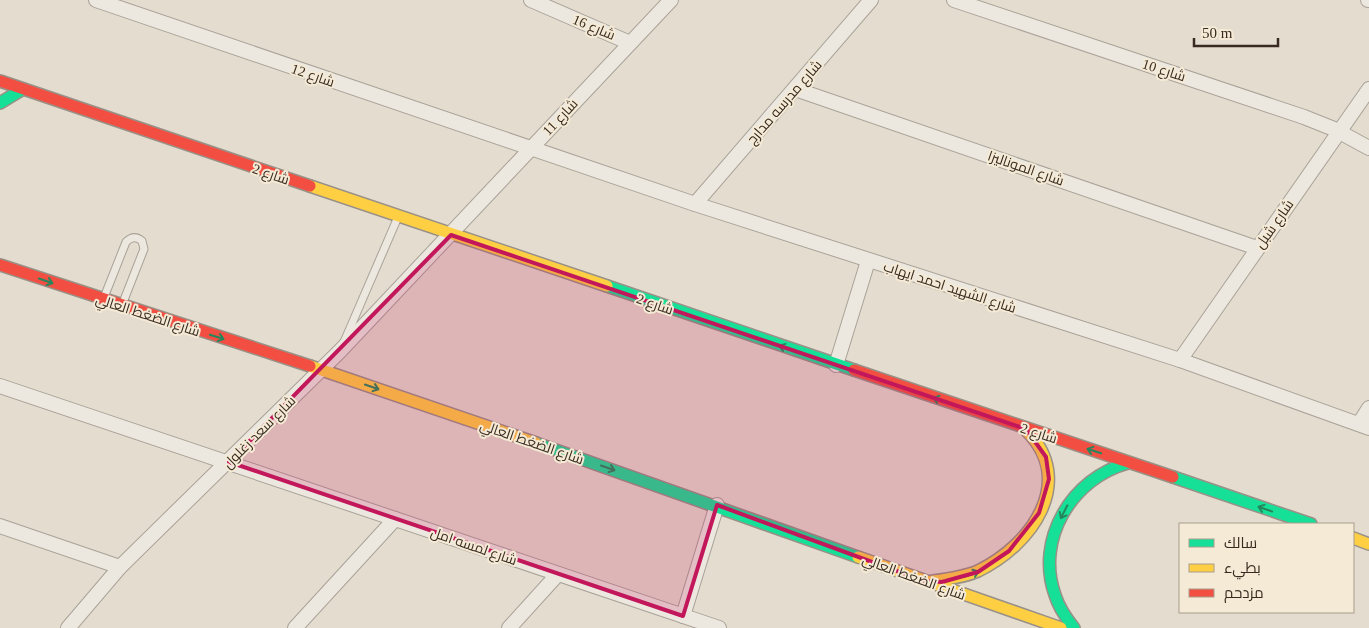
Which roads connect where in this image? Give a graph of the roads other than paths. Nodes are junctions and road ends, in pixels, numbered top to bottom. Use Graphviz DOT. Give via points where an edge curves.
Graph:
graph roads {
  1 [pos="96,0"];
  2 [pos="530,0"];
  3 [pos="671,0"];
  4 [pos="871,0"];
  5 [pos="954,0"];
  6 [pos="630,43"];
  7 [pos="0,81"];
  8 [pos="24,89"];
  9 [pos="795,89"];
  10 [pos="1369,89"];
  11 [pos="0,103"];
  12 [pos="1340,132"];
  13 [pos="531,148"];
  14 [pos="1369,148"];
  15 [pos="695,204"];
  16 [pos="398,217"];
  17 [pos="451,235"];
  18 [pos="1258,248"];
  19 [pos="868,261"];
  20 [pos="0,266"];
  21 [pos="103,301"];
  22 [pos="121,307"];
  23 [pos="340,351"];
  24 [pos="1180,360"];
  25 [pos="836,365"];
  26 [pos="321,370"];
  27 [pos="0,386"];
  28 [pos="1369,408"];
  29 [pos="1364,426"];
  30 [pos="1026,429"];
  31 [pos="229,462"];
  32 [pos="1128,462"];
  33 [pos="717,505"];
  34 [pos="395,519"];
  35 [pos="1308,523"];
  36 [pos="0,526"];
  37 [pos="1354,538"];
  38 [pos="1369,544"];
  39 [pos="120,567"];
  40 [pos="558,574"];
  41 [pos="924,581"];
  42 [pos="682,616"];
  43 [pos="68,628"];
  44 [pos="295,628"];
  45 [pos="508,628"];
  46 [pos="719,628"];
  47 [pos="1061,628"];
  48 [pos="1074,628"];
  1 -- 13 [label="street, شارع 12"];
  2 -- 6 [label="street, شارع 16"];
  3 -- 6 [label="street, شارع 11"];
  4 -- 9 [label="street, شارع مدرسه مدارج"];
  5 -- 12 [label="street, شارع 10" via="1295,113"];
  6 -- 13 [label="street, شارع 11"];
  7 -- 8 [label="street, شارع 2"];
  8 -- 11 [label="street"];
  8 -- 16 [label="street, شارع 2"];
  9 -- 15 [label="street, شارع مدرسه مدارج"];
  9 -- 18 [label="street, شارع الموناليزا"];
  10 -- 12 [label="street, شارع شبل"];
  12 -- 14 [label="street, شارع 10"];
  12 -- 18 [label="street, شارع شبل"];
  13 -- 15 [label="street, شارع الشهيد احمد ايهاب"];
  13 -- 17 [label="street, شارع 11"];
  15 -- 19 [label="street, شارع الشهيد احمد ايهاب"];
  16 -- 17 [label="street, شارع 2"];
  16 -- 23 [label="lane"];
  17 -- 23 [label="street, شارع سعد زغلول"];
  25 -- 17 [label="street, شارع 2, one-way"];
  18 -- 24 [label="street, شارع شبل"];
  19 -- 24 [label="street, شارع الشهيد احمد ايهاب"];
  19 -- 25 [label="street"];
  20 -- 21 [label="street, شارع الضغط العالي, one-way"];
  21 -- 22 [label="street, شارع الضغط العالي"];
  21 -- 22 [label="lane" via="126,242 137,238 142,240 144,249"];
  22 -- 26 [label="street, شارع الضغط العالي, one-way"];
  23 -- 26 [label="street, شارع سعد زغلول"];
  24 -- 29 [label="street, شارع الشهيد احمد ايهاب"];
  30 -- 25 [label="street, شارع 2, one-way"];
  26 -- 31 [label="street, شارع سعد زغلول"];
  26 -- 33 [label="street, شارع الضغط العالي, one-way"];
  27 -- 31 [label="street, شارع لمسه امل"];
  28 -- 29 [label="street"];
  32 -- 30 [label="street, شارع 2, one-way"];
  41 -- 30 [label="street, one-way" via="942,582 978,572 1009,551 1032,524 1048,491 1049,468 1041,448"];
  31 -- 34 [label="street, شارع لمسه امل"];
  31 -- 39 [label="street, شارع سعد زغلول"];
  35 -- 32 [label="street, شارع 2, one-way"];
  32 -- 48 [label="street, one-way" via="1112,467 1084,484 1064,510 1053,539 1049,569 1051,584 1061,611"];
  33 -- 41 [label="street, شارع الضغط العالي"];
  33 -- 42 [label="street"];
  34 -- 40 [label="street, شارع لمسه امل"];
  34 -- 44 [label="street"];
  36 -- 39 [label="street"];
  37 -- 38 [label="street"];
  39 -- 43 [label="street, شارع سعد زغلول"];
  40 -- 42 [label="street, شارع لمسه امل"];
  40 -- 45 [label="street"];
  41 -- 47 [label="street, شارع الضغط العالي"];
  42 -- 46 [label="street, شارع لمسه امل"];
}
